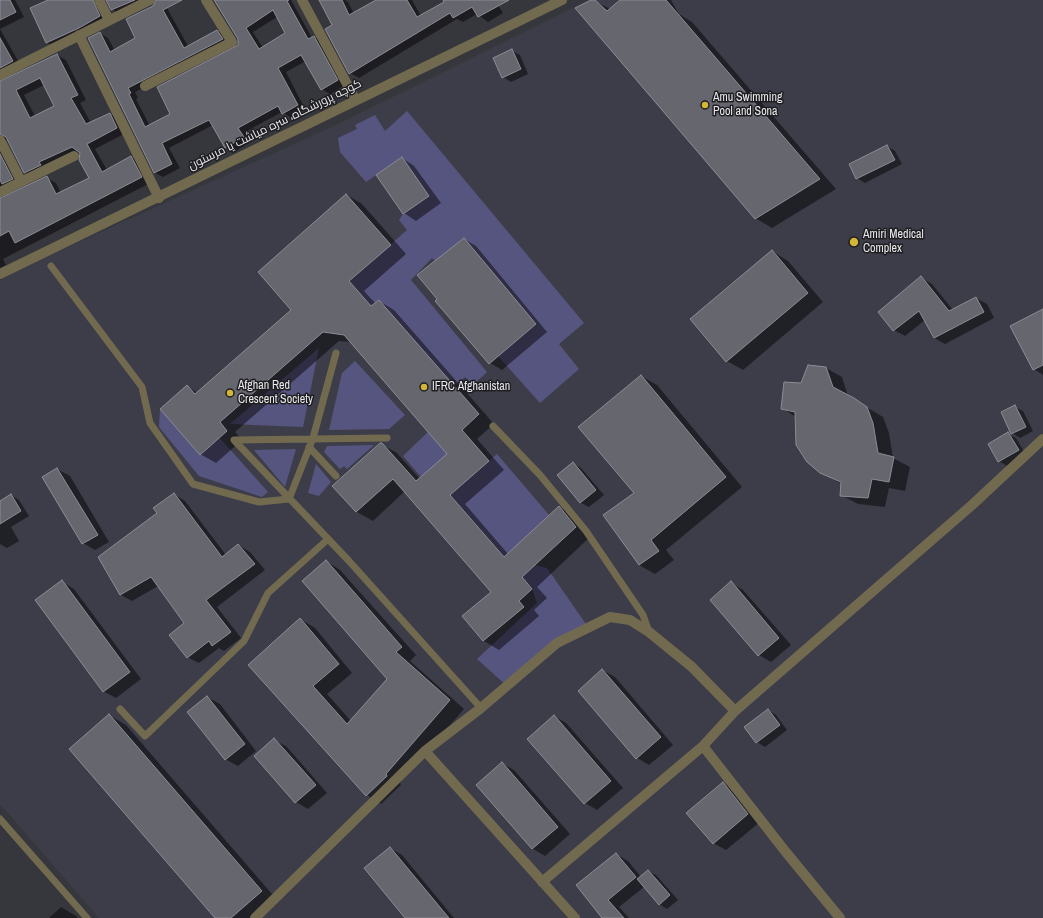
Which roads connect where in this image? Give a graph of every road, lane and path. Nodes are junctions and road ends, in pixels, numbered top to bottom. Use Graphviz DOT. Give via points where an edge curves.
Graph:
graph roads {
  1 [pos="99,0"];
  2 [pos="150,0"];
  3 [pos="206,0"];
  4 [pos="302,0"];
  5 [pos="562,0"];
  6 [pos="109,20"];
  7 [pos="79,35"];
  8 [pos="0,75"];
  9 [pos="145,86"];
  10 [pos="355,100"];
  11 [pos="0,140"];
  12 [pos="74,156"];
  13 [pos="21,182"];
  14 [pos="0,192"];
  15 [pos="159,198"];
  16 [pos="51,266"];
  17 [pos="0,274"];
  18 [pos="336,353"];
  19 [pos="493,426"];
  20 [pos="312,438"];
  21 [pos="388,438"];
  22 [pos="1043,439"];
  23 [pos="309,447"];
  24 [pos="336,476"];
  25 [pos="289,499"];
  26 [pos="327,540"];
  27 [pos="649,632"];
  28 [pos="482,708"];
  29 [pos="120,709"];
  30 [pos="735,711"];
  31 [pos="703,746"];
  32 [pos="425,751"];
  33 [pos="0,819"];
  34 [pos="542,882"];
  35 [pos="87,918"];
  36 [pos="255,918"];
  37 [pos="575,918"];
  38 [pos="840,918"];
  1 -- 6 [label="street"];
  2 -- 6 [label="street"];
  3 -- 9 [label="street" via="232,42"];
  4 -- 10 [label="street"];
  5 -- 10 [label="street, کوچه پرورشگاه، سره میاشت یا مرستون"];
  6 -- 7 [label="street"];
  7 -- 8 [label="street"];
  7 -- 15 [label="street"];
  10 -- 15 [label="street, کوچه پرورشگاه، سره میاشت یا مرستون"];
  11 -- 13 [label="street"];
  12 -- 13 [label="street"];
  13 -- 14 [label="street"];
  15 -- 17 [label="street, کوچه پرورشگاه، سره میاشت یا مرستون"];
  16 -- 25 [label="lane" via="142,387 150,423 193,484 259,502"];
  18 -- 20 [label="lane"];
  19 -- 27 [label="lane" via="540,475 586,531 643,616"];
  20 -- 21 [label="lane"];
  20 -- 23 [label="lane"];
  20 -- 25 [label="lane" via="234,440"];
  22 -- 30 [label="street" via="972,505"];
  23 -- 24 [label="lane"];
  23 -- 25 [label="lane"];
  25 -- 26 [label="lane"];
  26 -- 28 [label="lane"];
  26 -- 29 [label="lane" via="268,593 244,641 145,736"];
  27 -- 28 [label="street" via="630,620 610,618 588,627 557,642"];
  27 -- 30 [label="street" via="692,667"];
  28 -- 32 [label="street"];
  30 -- 31 [label="street"];
  31 -- 34 [label="street"];
  31 -- 38 [label="street"];
  32 -- 34 [label="street"];
  32 -- 36 [label="street"];
  33 -- 35 [label="lane"];
  34 -- 37 [label="street"];
}
